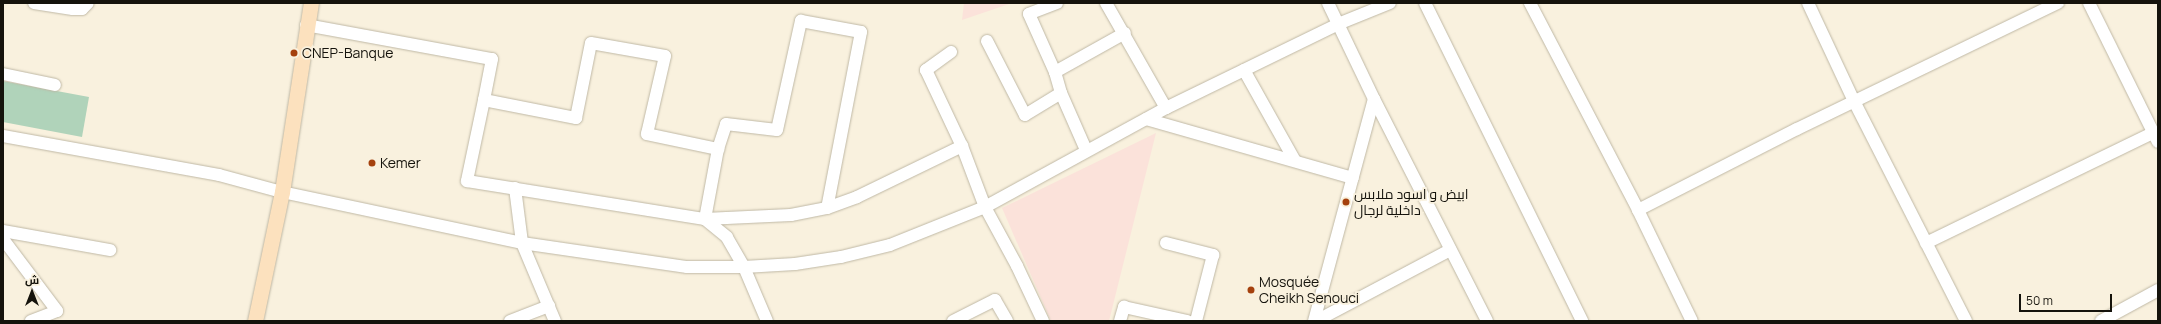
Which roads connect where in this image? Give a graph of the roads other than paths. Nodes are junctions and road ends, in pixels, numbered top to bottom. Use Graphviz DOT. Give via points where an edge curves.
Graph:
graph roads {
  1 [pos="34,3"];
  2 [pos="88,3"];
  3 [pos="311,3"];
  4 [pos="1057,3"];
  5 [pos="1106,3"];
  6 [pos="1328,3"];
  7 [pos="1390,3"];
  8 [pos="1425,3"];
  9 [pos="1530,3"];
  10 [pos="1808,3"];
  11 [pos="2058,3"];
  12 [pos="2089,3"];
  13 [pos="1338,24"];
  14 [pos="306,25"];
  15 [pos="1125,33"];
  16 [pos="987,41"];
  17 [pos="951,52"];
  18 [pos="1244,70"];
  19 [pos="1055,72"];
  20 [pos="3,74"];
  21 [pos="55,84"];
  22 [pos="1061,93"];
  23 [pos="1374,98"];
  24 [pos="484,100"];
  25 [pos="1854,101"];
  26 [pos="1166,108"];
  27 [pos="1146,119"];
  28 [pos="3,136"];
  29 [pos="2156,137"];
  30 [pos="962,146"];
  31 [pos="718,149"];
  32 [pos="1086,150"];
  33 [pos="1295,161"];
  34 [pos="1353,178"];
  35 [pos="515,188"];
  36 [pos="282,192"];
  37 [pos="985,207"];
  38 [pos="826,208"];
  39 [pos="1638,210"];
  40 [pos="705,219"];
  41 [pos="3,231"];
  42 [pos="3,239"];
  43 [pos="522,243"];
  44 [pos="1166,243"];
  45 [pos="1926,243"];
  46 [pos="110,250"];
  47 [pos="1450,250"];
  48 [pos="744,267"];
  49 [pos="2158,290"];
  50 [pos="548,306"];
  51 [pos="60,316"];
  52 [pos="764,320"];
  53 [pos="31,321"];
  54 [pos="255,321"];
  55 [pos="510,321"];
  56 [pos="555,321"];
  57 [pos="953,321"];
  58 [pos="1007,321"];
  59 [pos="1043,321"];
  60 [pos="1120,321"];
  61 [pos="1187,321"];
  62 [pos="1196,321"];
  63 [pos="1315,321"];
  64 [pos="1487,321"];
  65 [pos="1582,321"];
  66 [pos="1692,321"];
  67 [pos="1966,321"];
  68 [pos="2101,321"];
  1 -- 2 [label="street" via="73,9 82,9"];
  3 -- 14 [label="main road"];
  4 -- 19 [label="street" via="1029,14"];
  5 -- 15 [label="street"];
  6 -- 13 [label="street"];
  7 -- 13 [label="street"];
  8 -- 65 [label="street"];
  9 -- 39 [label="street"];
  10 -- 25 [label="street"];
  11 -- 25 [label="street"];
  12 -- 29 [label="street"];
  13 -- 18 [label="street"];
  13 -- 23 [label="street"];
  14 -- 24 [label="street" via="492,59"];
  14 -- 36 [label="main road"];
  15 -- 19 [label="street"];
  15 -- 26 [label="street"];
  16 -- 22 [label="street" via="1025,115"];
  17 -- 30 [label="street" via="926,70"];
  18 -- 26 [label="street"];
  18 -- 33 [label="street"];
  19 -- 22 [label="street"];
  20 -- 21 [label="street"];
  22 -- 32 [label="street"];
  23 -- 34 [label="street"];
  23 -- 47 [label="street"];
  24 -- 31 [label="street" via="576,118 591,43 664,56 647,134"];
  24 -- 35 [label="street" via="467,181"];
  25 -- 39 [label="street"];
  25 -- 45 [label="street"];
  26 -- 27 [label="street"];
  27 -- 32 [label="street"];
  27 -- 33 [label="street"];
  28 -- 36 [label="street" via="219,175"];
  29 -- 45 [label="street"];
  30 -- 37 [label="street"];
  30 -- 38 [label="street" via="857,197"];
  31 -- 38 [label="street" via="726,124 778,130 801,21 861,32"];
  31 -- 40 [label="street"];
  32 -- 37 [label="street"];
  33 -- 34 [label="street"];
  34 -- 63 [label="street"];
  35 -- 40 [label="street"];
  35 -- 43 [label="street"];
  36 -- 43 [label="street"];
  36 -- 54 [label="main road"];
  37 -- 48 [label="street" via="890,245 826,259"];
  37 -- 59 [label="street"];
  38 -- 40 [label="street" via="791,215"];
  39 -- 66 [label="street"];
  40 -- 48 [label="street" via="728,237"];
  41 -- 46 [label="street"];
  42 -- 51 [label="street"];
  43 -- 48 [label="street" via="686,267"];
  43 -- 50 [label="street"];
  44 -- 62 [label="street" via="1213,255"];
  45 -- 67 [label="street"];
  47 -- 63 [label="street"];
  47 -- 64 [label="street"];
  48 -- 52 [label="street"];
  49 -- 68 [label="street"];
  50 -- 55 [label="street"];
  50 -- 56 [label="street"];
  51 -- 53 [label="street"];
  57 -- 58 [label="street" via="995,300"];
  60 -- 61 [label="street" via="1124,306"];
}
